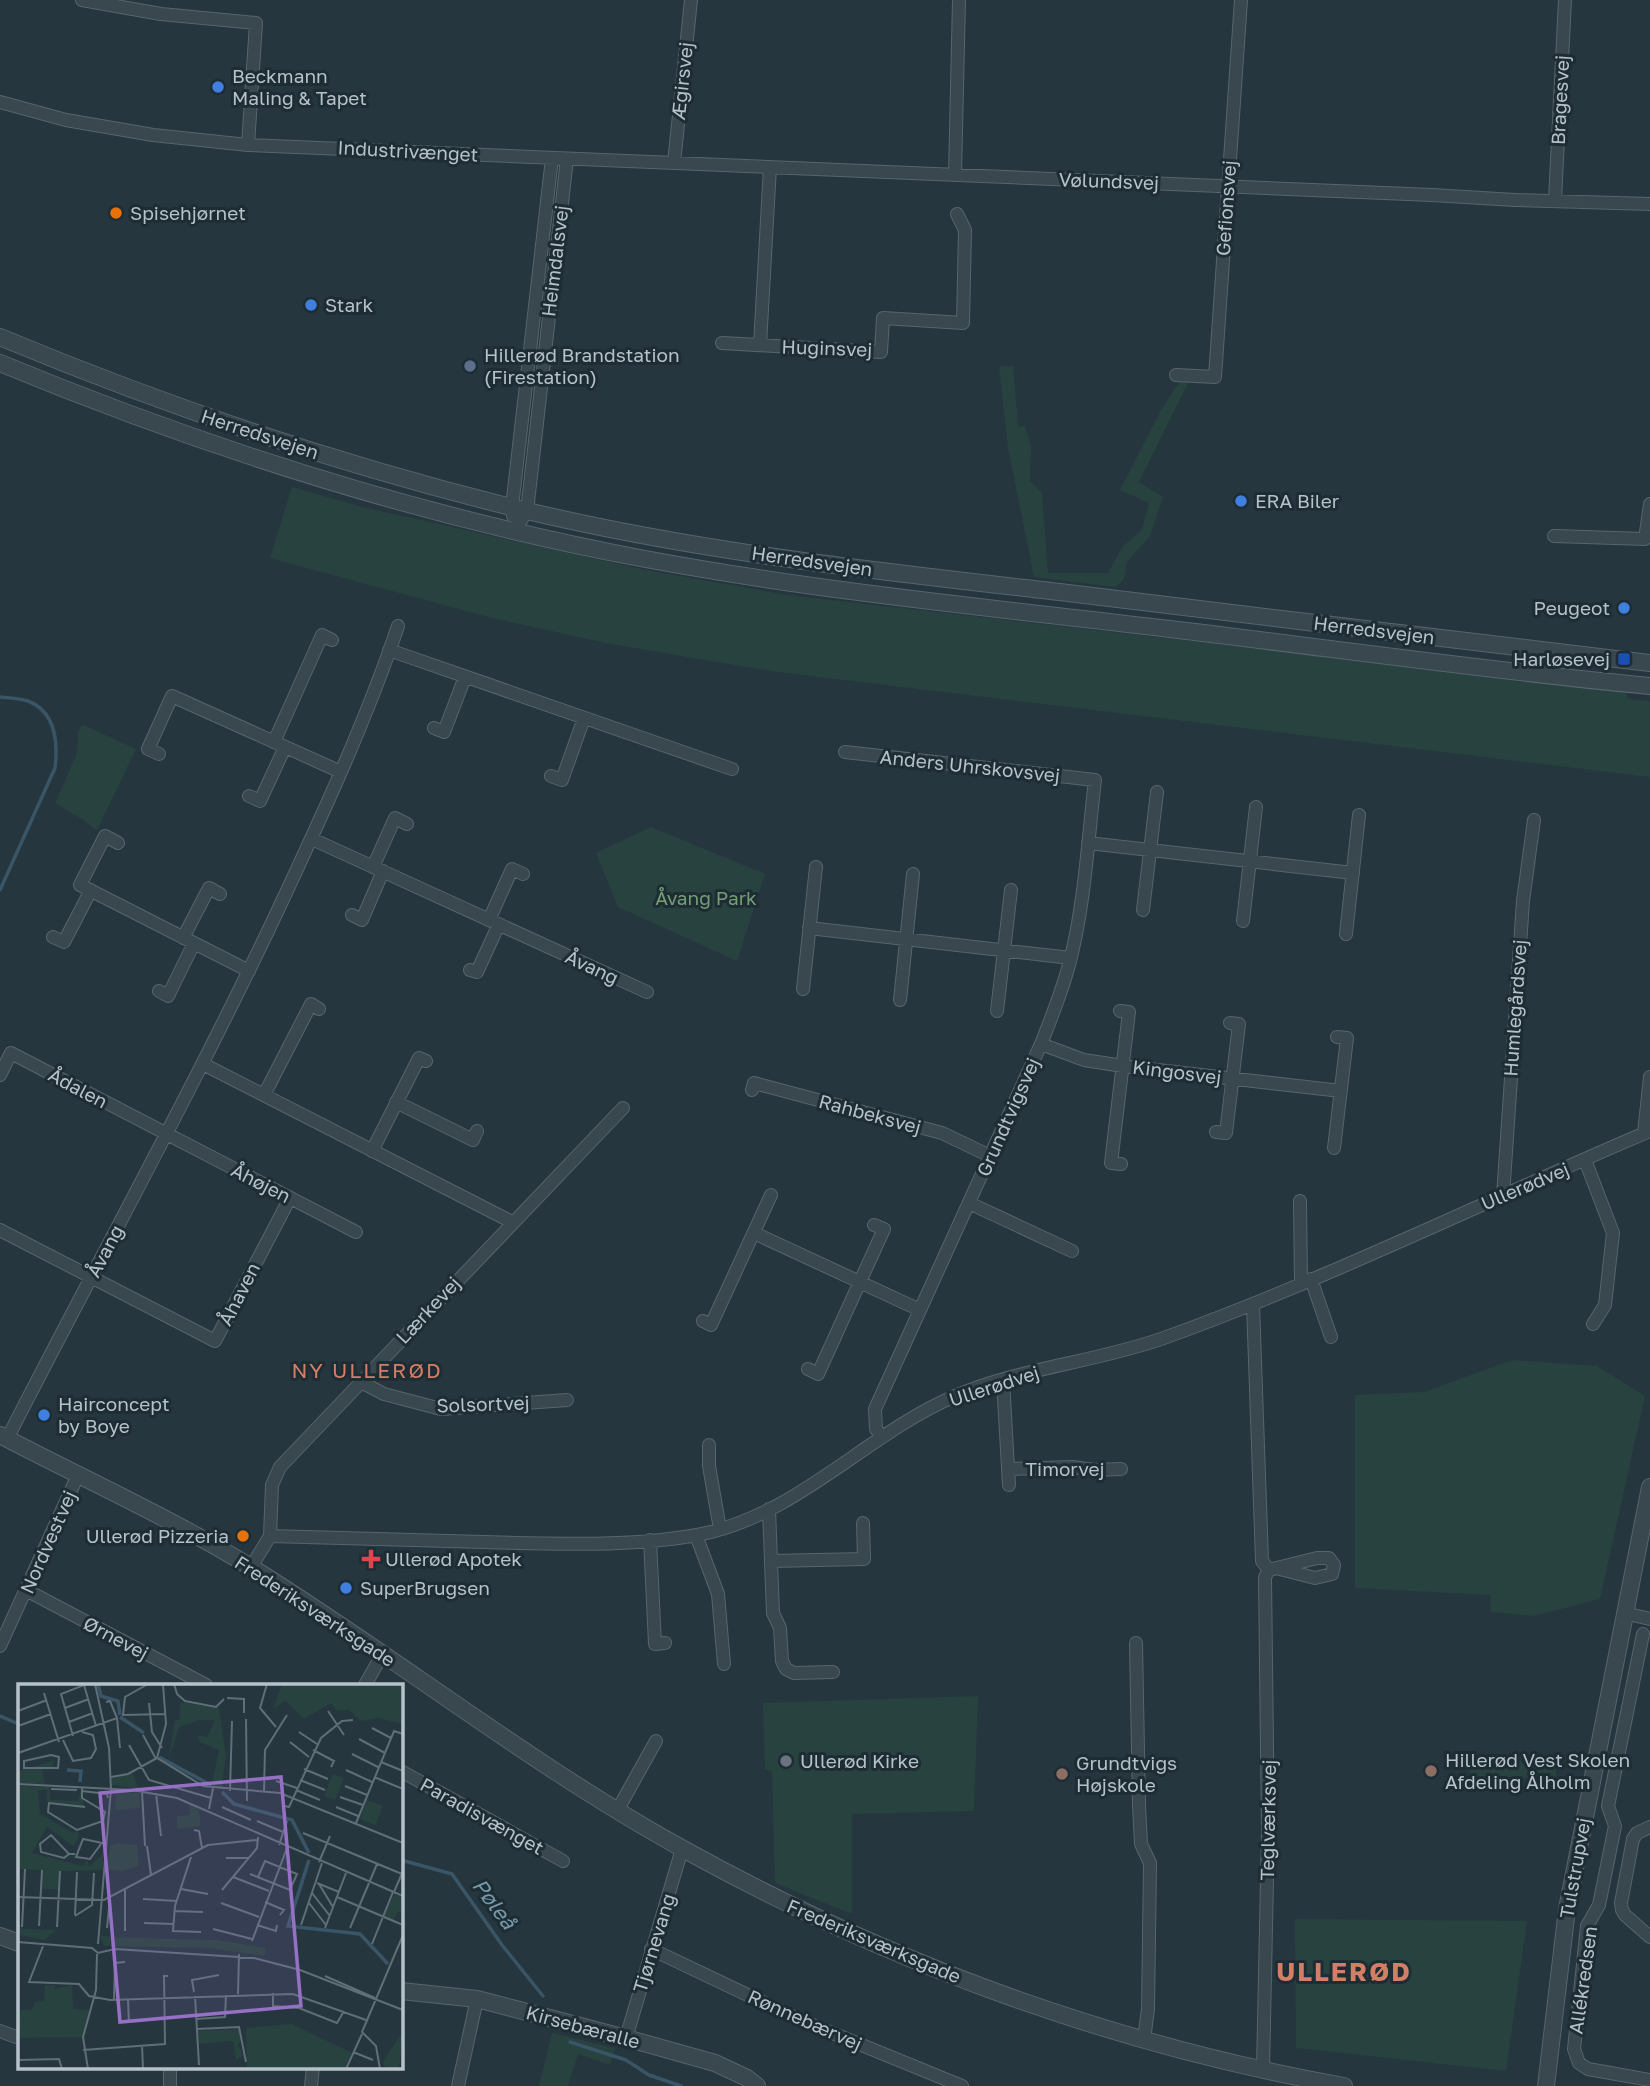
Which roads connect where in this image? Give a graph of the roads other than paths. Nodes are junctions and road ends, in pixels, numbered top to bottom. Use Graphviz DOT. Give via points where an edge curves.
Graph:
graph roads {
  1 [pos="82,0"];
  2 [pos="691,0"];
  3 [pos="959,0"];
  4 [pos="1241,0"];
  5 [pos="1565,0"];
  6 [pos="0,102"];
  7 [pos="248,145"];
  8 [pos="552,158"];
  9 [pos="567,159"];
  10 [pos="674,163"];
  11 [pos="770,167"];
  12 [pos="955,175"];
  13 [pos="1228,186"];
  14 [pos="1555,200"];
  15 [pos="1650,204"];
  16 [pos="957,214"];
  17 [pos="0,337"];
  18 [pos="722,343"];
  19 [pos="760,345"];
  20 [pos="0,363"];
  21 [pos="1176,375"];
  22 [pos="1650,503"];
  23 [pos="519,509"];
  24 [pos="515,530"];
  25 [pos="1554,536"];
  26 [pos="398,626"];
  27 [pos="332,640"];
  28 [pos="390,650"];
  29 [pos="1650,663"];
  30 [pos="465,677"];
  31 [pos="1650,686"];
  32 [pos="584,718"];
  33 [pos="433,728"];
  34 [pos="279,744"];
  35 [pos="845,752"];
  36 [pos="159,754"];
  37 [pos="732,769"];
  38 [pos="341,772"];
  39 [pos="551,776"];
  40 [pos="1095,780"];
  41 [pos="1157,792"];
  42 [pos="249,796"];
  43 [pos="1256,807"];
  44 [pos="1359,816"];
  45 [pos="1534,820"];
  46 [pos="407,824"];
  47 [pos="312,839"];
  48 [pos="118,843"];
  49 [pos="1088,843"];
  50 [pos="1151,850"];
  51 [pos="1250,861"];
  52 [pos="816,867"];
  53 [pos="378,869"];
  54 [pos="1353,873"];
  55 [pos="523,874"];
  56 [pos="913,874"];
  57 [pos="91,890"];
  58 [pos="1011,890"];
  59 [pos="220,894"];
  60 [pos="1143,910"];
  61 [pos="352,915"];
  62 [pos="1243,921"];
  63 [pos="494,922"];
  64 [pos="809,928"];
  65 [pos="1346,934"];
  66 [pos="53,937"];
  67 [pos="907,939"];
  68 [pos="189,940"];
  69 [pos="1004,950"];
  70 [pos="1071,958"];
  71 [pos="470,970"];
  72 [pos="249,971"];
  73 [pos="803,989"];
  74 [pos="159,991"];
  75 [pos="647,992"];
  76 [pos="900,1000"];
  77 [pos="319,1009"];
  78 [pos="997,1011"];
  79 [pos="1120,1011"];
  80 [pos="1230,1023"];
  81 [pos="1337,1037"];
  82 [pos="1041,1044"];
  83 [pos="426,1061"];
  84 [pos="204,1064"];
  85 [pos="1123,1066"];
  86 [pos="0,1075"];
  87 [pos="1650,1077"];
  88 [pos="1232,1079"];
  89 [pos="752,1090"];
  90 [pos="1341,1091"];
  91 [pos="264,1095"];
  92 [pos="396,1102"];
  93 [pos="623,1108"];
  94 [pos="477,1131"];
  95 [pos="1216,1132"];
  96 [pos="1647,1132"];
  97 [pos="166,1134"];
  98 [pos="1334,1148"];
  99 [pos="372,1151"];
  100 [pos="990,1156"];
  101 [pos="1585,1160"];
  102 [pos="1121,1164"];
  103 [pos="771,1195"];
  104 [pos="1503,1196"];
  105 [pos="290,1198"];
  106 [pos="1300,1201"];
  107 [pos="969,1203"];
  108 [pos="512,1222"];
  109 [pos="874,1224"];
  110 [pos="0,1230"];
  111 [pos="356,1232"];
  112 [pos="754,1233"];
  113 [pos="1072,1251"];
  114 [pos="91,1277"];
  115 [pos="1306,1281"];
  116 [pos="860,1282"];
  117 [pos="1253,1304"];
  118 [pos="920,1310"];
  119 [pos="703,1321"];
  120 [pos="1593,1324"];
  121 [pos="1331,1337"];
  122 [pos="808,1369"];
  123 [pos="1003,1380"];
  124 [pos="361,1381"];
  125 [pos="567,1400"];
  126 [pos="4,1437"];
  127 [pos="882,1437"];
  128 [pos="709,1446"];
  129 [pos="1009,1469"];
  130 [pos="1121,1469"];
  131 [pos="78,1475"];
  132 [pos="1009,1485"];
  133 [pos="1650,1487"];
  134 [pos="769,1509"];
  135 [pos="863,1523"];
  136 [pos="720,1529"];
  137 [pos="696,1535"];
  138 [pos="270,1536"];
  139 [pos="650,1540"];
  140 [pos="771,1561"];
  141 [pos="251,1567"];
  142 [pos="26,1590"];
  143 [pos="1624,1613"];
  144 [pos="1650,1619"];
  145 [pos="1643,1634"];
  146 [pos="665,1643"];
  147 [pos="1136,1643"];
  148 [pos="0,1646"];
  149 [pos="382,1655"];
  150 [pos="724,1664"];
  151 [pos="833,1672"];
  152 [pos="204,1684"];
  153 [pos="366,1684"];
  154 [pos="656,1741"];
  155 [pos="402,1773"];
  156 [pos="617,1811"];
  157 [pos="1650,1827"];
  158 [pos="682,1849"];
  159 [pos="564,1861"];
  160 [pos="1607,1866"];
  161 [pos="1627,1870"];
  162 [pos="0,1936"];
  163 [pos="1650,1937"];
  164 [pos="18,1943"];
  165 [pos="651,1949"];
  166 [pos="402,1991"];
  167 [pos="477,1998"];
  168 [pos="0,2031"];
  169 [pos="18,2038"];
  170 [pos="626,2038"];
  171 [pos="1144,2040"];
  172 [pos="170,2068"];
  173 [pos="313,2068"];
  174 [pos="1264,2070"];
  175 [pos="1650,2080"];
  176 [pos="170,2086"];
  177 [pos="311,2086"];
  178 [pos="458,2086"];
  179 [pos="757,2086"];
  180 [pos="962,2086"];
  181 [pos="1344,2086"];
  182 [pos="1546,2086"];
  1 -- 7 [label="street" via="161,14 256,23"];
  2 -- 10 [label="street, Ægirsvej"];
  3 -- 12 [label="street"];
  4 -- 13 [label="street, Gefionsvej"];
  5 -- 14 [label="street, Bragesvej"];
  6 -- 7 [label="street, Industrivænget" via="66,120"];
  7 -- 8 [label="street, Industrivænget"];
  8 -- 9 [label="street, Industrivænget"];
  8 -- 23 [label="street, Heimdalsvej"];
  9 -- 10 [label="street, Vølundsvej"];
  9 -- 23 [label="street, Heimdalsvej"];
  10 -- 11 [label="street, Vølundsvej"];
  11 -- 12 [label="street, Vølundsvej"];
  11 -- 19 [label="street, Huginsvej"];
  12 -- 13 [label="street, Vølundsvej"];
  13 -- 14 [label="street, Vølundsvej"];
  13 -- 21 [label="street, Gefionsvej" via="1215,377"];
  14 -- 15 [label="street, Vølundsvej"];
  16 -- 19 [label="street, Huginsvej" via="965,230 963,323 883,318 881,352"];
  17 -- 23 [label="street, Herredsvejen" via="220,422 393,476"];
  18 -- 19 [label="street, Huginsvej"];
  20 -- 24 [label="street, Herredsvejen" via="111,409 288,470"];
  22 -- 25 [label="street" via="1646,539"];
  23 -- 24 [label="street, Heimdalsvej"];
  23 -- 29 [label="street, Herredsvejen" via="837,566"];
  24 -- 31 [label="street, Herredsvejen" via="638,558 782,582"];
  26 -- 28 [label="street, Åvang"];
  27 -- 34 [label="street" via="322,635"];
  28 -- 30 [label="street"];
  28 -- 38 [label="street, Åvang"];
  30 -- 32 [label="street"];
  30 -- 33 [label="street" via="444,732"];
  32 -- 37 [label="street"];
  32 -- 39 [label="street" via="562,780"];
  34 -- 36 [label="street" via="172,696 148,749"];
  34 -- 38 [label="street"];
  34 -- 42 [label="street" via="260,801"];
  35 -- 40 [label="street, Anders Uhrskovsvej"];
  38 -- 47 [label="street, Åvang"];
  40 -- 49 [label="street, Grundtvigsvej"];
  41 -- 50 [label="street"];
  43 -- 51 [label="street"];
  44 -- 54 [label="street"];
  45 -- 104 [label="street, Humlegårdsvej" via="1522,901"];
  46 -- 53 [label="street" via="395,818"];
  47 -- 53 [label="street, Åvang"];
  47 -- 72 [label="street, Åvang"];
  48 -- 57 [label="street" via="106,836 80,885"];
  49 -- 50 [label="street"];
  49 -- 70 [label="street, Grundtvigsvej"];
  50 -- 51 [label="street"];
  50 -- 60 [label="street"];
  51 -- 54 [label="street"];
  51 -- 62 [label="street"];
  52 -- 64 [label="street"];
  53 -- 61 [label="street" via="362,920"];
  53 -- 63 [label="street, Åvang"];
  54 -- 65 [label="street"];
  55 -- 63 [label="street" via="512,869"];
  56 -- 67 [label="street"];
  57 -- 66 [label="street" via="64,942"];
  57 -- 68 [label="street"];
  58 -- 69 [label="street"];
  59 -- 68 [label="street" via="209,888"];
  63 -- 71 [label="street" via="477,972"];
  63 -- 75 [label="street, Åvang"];
  64 -- 67 [label="street"];
  64 -- 73 [label="street"];
  67 -- 69 [label="street"];
  67 -- 76 [label="street"];
  68 -- 72 [label="street"];
  68 -- 74 [label="street" via="168,996"];
  69 -- 70 [label="street"];
  69 -- 78 [label="street"];
  70 -- 82 [label="street, Grundtvigsvej"];
  72 -- 84 [label="street, Åvang"];
  77 -- 91 [label="street" via="311,1004"];
  79 -- 85 [label="street, Kingosvej" via="1129,1012"];
  80 -- 88 [label="street, Kingosvej" via="1239,1024"];
  81 -- 90 [label="street" via="1347,1038"];
  82 -- 85 [label="street, Kingosvej"];
  82 -- 100 [label="street, Grundtvigsvej"];
  83 -- 92 [label="street" via="419,1058"];
  84 -- 91 [label="street"];
  84 -- 97 [label="street, Åvang"];
  85 -- 88 [label="street, Kingosvej"];
  85 -- 102 [label="street, Kingosvej" via="1111,1163"];
  86 -- 97 [label="street, Ådalen" via="11,1053"];
  87 -- 96 [label="street"];
  88 -- 90 [label="street, Kingosvej"];
  88 -- 95 [label="street, Kingosvej" via="1226,1133"];
  89 -- 100 [label="street, Rahbeksvej" via="754,1083 942,1133"];
  90 -- 98 [label="street"];
  91 -- 99 [label="street"];
  92 -- 94 [label="street" via="472,1140"];
  92 -- 99 [label="street"];
  93 -- 108 [label="street, Lærkevej"];
  96 -- 101 [label="street, Ullerødvej"];
  97 -- 105 [label="street, Åhøjen"];
  97 -- 114 [label="street, Åvang"];
  99 -- 108 [label="street"];
  100 -- 107 [label="street, Grundtvigsvej"];
  101 -- 104 [label="street, Ullerødvej"];
  101 -- 120 [label="street, Ullerødvej" via="1613,1233 1605,1306"];
  103 -- 112 [label="street"];
  104 -- 115 [label="street, Ullerødvej"];
  105 -- 111 [label="street, Åhøjen"];
  105 -- 114 [label="street, Åhaven" via="215,1341"];
  106 -- 115 [label="street"];
  107 -- 113 [label="street"];
  107 -- 118 [label="street, Grundtvigsvej"];
  108 -- 124 [label="street, Lærkevej"];
  109 -- 116 [label="street" via="884,1229"];
  110 -- 114 [label="street"];
  112 -- 116 [label="street"];
  112 -- 119 [label="street" via="711,1325"];
  114 -- 126 [label="street, Åvang"];
  115 -- 117 [label="street, Ullerødvej"];
  115 -- 121 [label="street"];
  116 -- 118 [label="street"];
  116 -- 122 [label="street" via="818,1374"];
  117 -- 123 [label="street, Ullerødvej" via="1156,1340"];
  117 -- 174 [label="street, Teglværksvej" via="1262,1561 1275,1570 1265,1577 1268,1832"];
  118 -- 127 [label="street, Grundtvigsvej" via="875,1409 876,1429"];
  123 -- 127 [label="street, Ullerødvej" via="926,1410"];
  123 -- 129 [label="street, Timorvej"];
  124 -- 125 [label="street, Solsortvej" via="384,1394 441,1409"];
  124 -- 138 [label="street, Lærkevej" via="280,1467 272,1485"];
  126 -- 131 [label="street, Frederiksværksgade"];
  127 -- 134 [label="street, Ullerødvej"];
  128 -- 136 [label="street"];
  129 -- 130 [label="street, Timorvej"];
  129 -- 132 [label="street, Timorvej"];
  131 -- 141 [label="street, Frederiksværksgade"];
  131 -- 142 [label="street, Nordvestvej"];
  133 -- 143 [label="street, Tulstrupvej"];
  134 -- 136 [label="street, Ullerødvej"];
  134 -- 140 [label="street"];
  135 -- 140 [label="street" via="864,1559"];
  136 -- 137 [label="street, Ullerødvej"];
  137 -- 139 [label="street, Ullerødvej"];
  137 -- 150 [label="street" via="718,1594"];
  138 -- 139 [label="street, Ullerødvej" via="560,1544"];
  138 -- 141 [label="street, Lærkevej"];
  139 -- 146 [label="street" via="655,1644"];
  140 -- 151 [label="street" via="773,1613 786,1669"];
  141 -- 149 [label="street, Frederiksværksgade"];
  142 -- 148 [label="street, Nordvestvej"];
  142 -- 152 [label="street, Ørnevej"];
  143 -- 144 [label="street"];
  143 -- 182 [label="street, Tulstrupvej" via="1567,1909"];
  145 -- 160 [label="street, Allékredsen" via="1608,1806 1615,1826"];
  147 -- 171 [label="street" via="1139,1805 1142,1844 1150,1863"];
  149 -- 153 [label="street"];
  149 -- 156 [label="street, Frederiksværksgade"];
  154 -- 156 [label="street"];
  155 -- 159 [label="street, Paradisvænget"];
  156 -- 158 [label="street, Frederiksværksgade"];
  157 -- 161 [label="street, Allékredsen" via="1633,1839"];
  158 -- 165 [label="street, Tjørnevang"];
  158 -- 171 [label="street, Frederiksværksgade" via="794,1907 959,1978"];
  160 -- 161 [label="street"];
  160 -- 175 [label="street, Allékredsen" via="1599,1905 1587,1926 1574,2049 1579,2063 1588,2069"];
  161 -- 163 [label="street, Allékredsen" via="1622,1909"];
  162 -- 164 [label="street"];
  165 -- 170 [label="street, Tjørnevang"];
  165 -- 180 [label="street, Rønnebærvej" via="798,2019"];
  166 -- 167 [label="street, Kirsebæralle"];
  167 -- 170 [label="street, Kirsebæralle"];
  167 -- 178 [label="street"];
  168 -- 169 [label="street"];
  170 -- 179 [label="street, Kirsebæralle" via="715,2063"];
  171 -- 174 [label="street, Frederiksværksgade"];
  172 -- 176 [label="street"];
  173 -- 177 [label="street"];
  174 -- 181 [label="street, Frederiksværksgade"];
}
